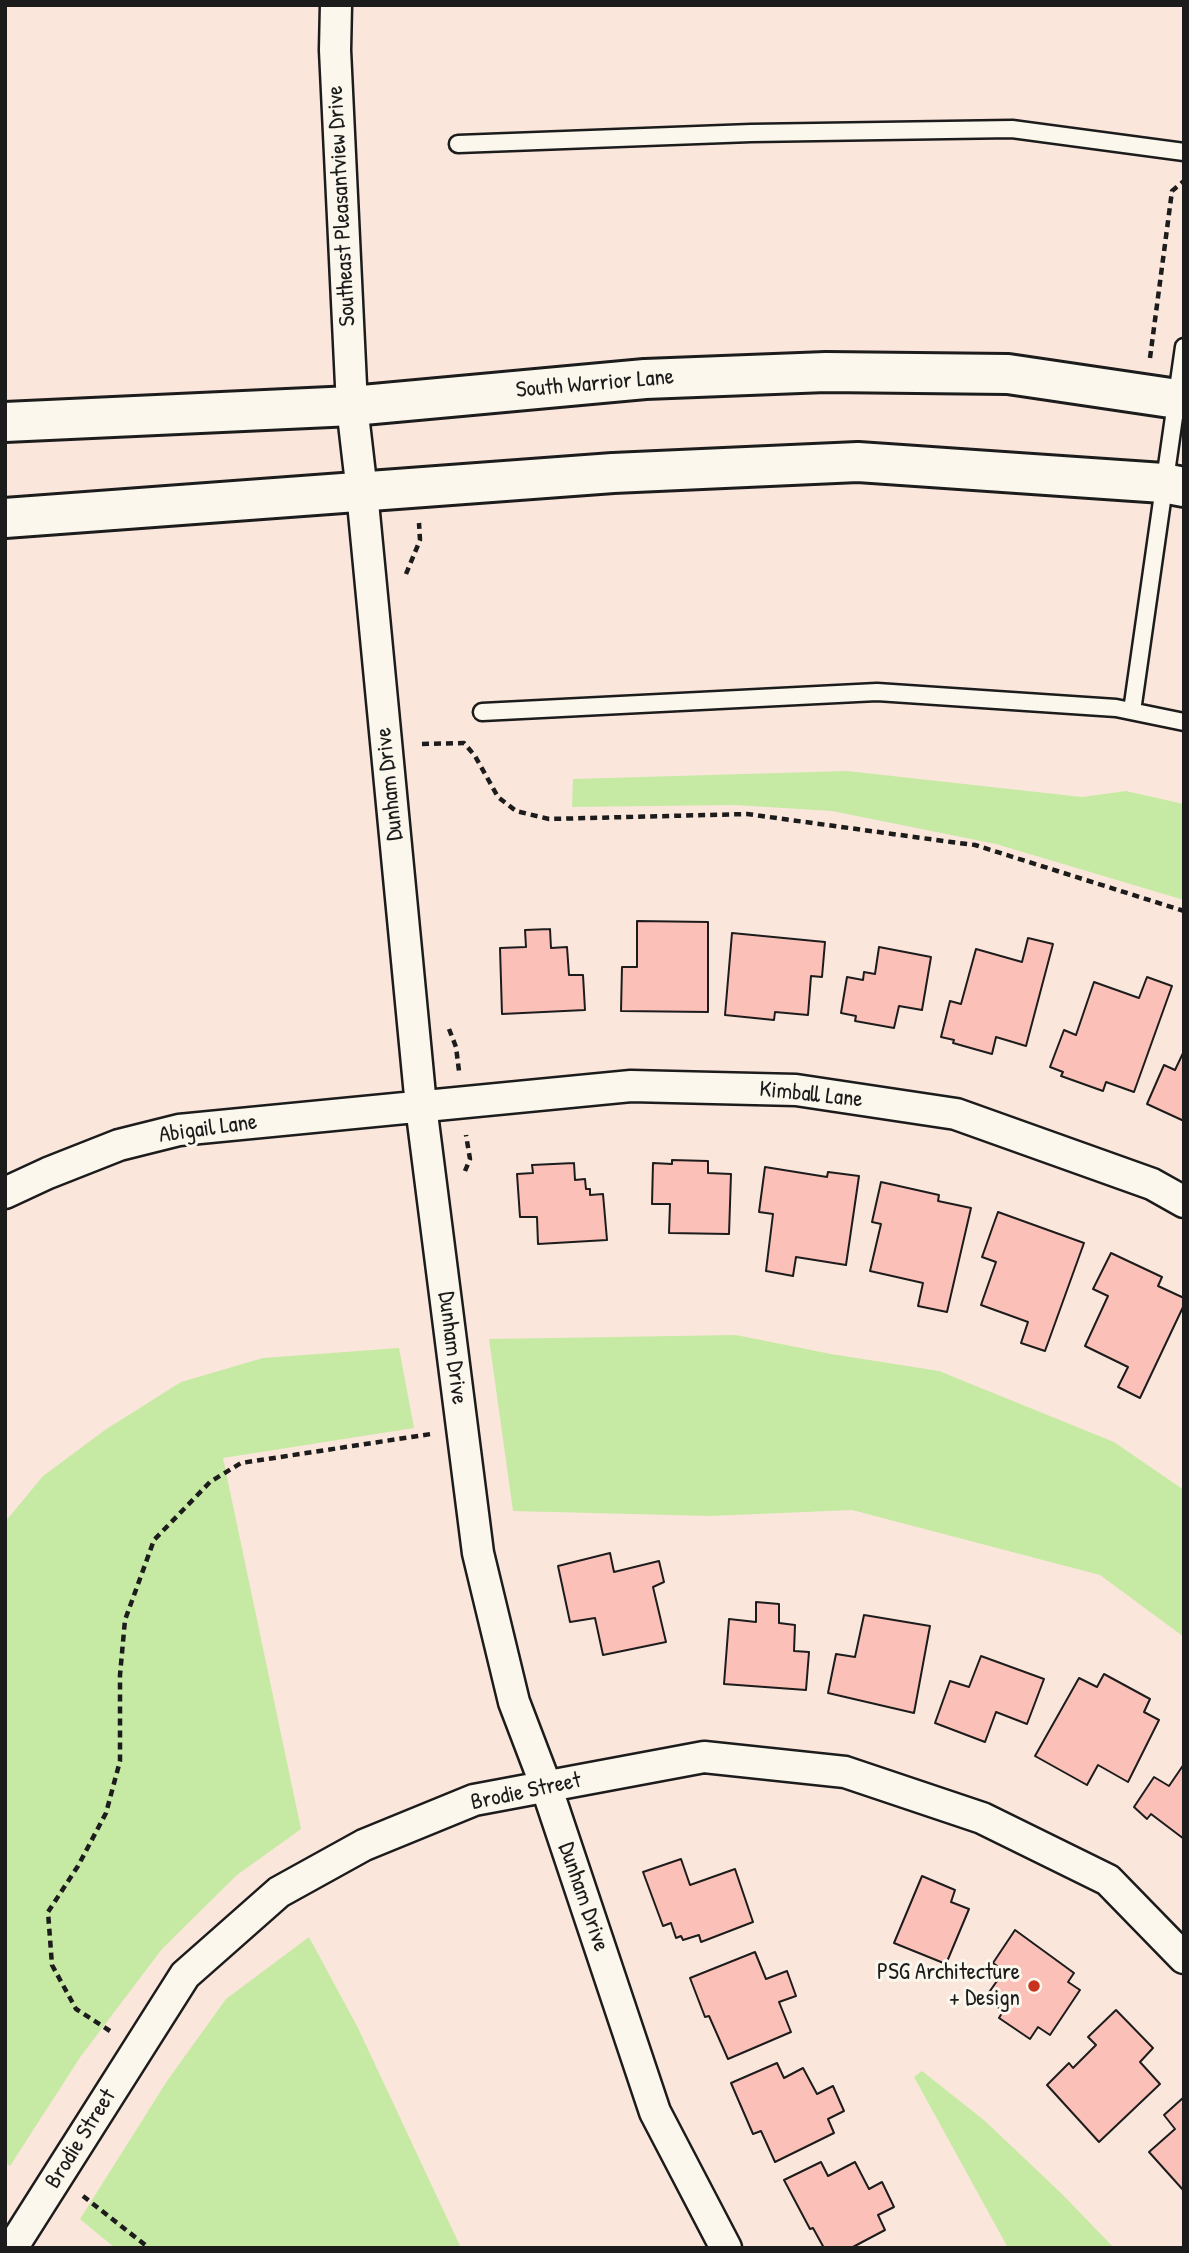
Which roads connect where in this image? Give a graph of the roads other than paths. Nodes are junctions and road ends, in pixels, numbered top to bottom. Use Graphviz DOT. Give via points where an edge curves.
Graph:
graph roads {
  1 [pos="336,5"];
  2 [pos="458,144"];
  3 [pos="1184,152"];
  4 [pos="1184,346"];
  5 [pos="1180,400"];
  6 [pos="352,406"];
  7 [pos="5,422"];
  8 [pos="1173,485"];
  9 [pos="362,492"];
  10 [pos="5,518"];
  11 [pos="1132,711"];
  12 [pos="482,712"];
  13 [pos="1184,722"];
  14 [pos="421,1106"];
  15 [pos="5,1194"];
  16 [pos="1184,1202"];
  17 [pos="546,1786"];
  18 [pos="1184,1958"];
  19 [pos="12,2248"];
  20 [pos="726,2248"];
  1 -- 6 [label="street, Southeast Pleasantview Drive"];
  2 -- 3 [label="lane" via="1012,129"];
  4 -- 5 [label="lane"];
  5 -- 6 [label="street, South Warrior Lane" via="1008,374 826,372 645,379"];
  5 -- 8 [label="lane"];
  6 -- 7 [label="street, South Warrior Lane"];
  6 -- 9 [label="street, Dunham Drive"];
  8 -- 9 [label="street" via="858,462 613,473"];
  8 -- 11 [label="lane"];
  9 -- 10 [label="street"];
  9 -- 14 [label="street, Dunham Drive"];
  11 -- 12 [label="lane" via="877,692"];
  11 -- 13 [label="lane"];
  14 -- 15 [label="street, Abigail Lane" via="179,1130 119,1145"];
  14 -- 16 [label="street, Kimball Lane" via="631,1086 796,1090 957,1114 1152,1184"];
  14 -- 17 [label="street, Dunham Drive" via="478,1553 514,1702"];
  17 -- 18 [label="street, Brodie Street" via="704,1757 845,1772 982,1818 1108,1880"];
  17 -- 19 [label="street, Brodie Street" via="474,1800 364,1845 279,1892 186,1975"];
  17 -- 20 [label="street, Dunham Drive" via="655,2112"];
}
